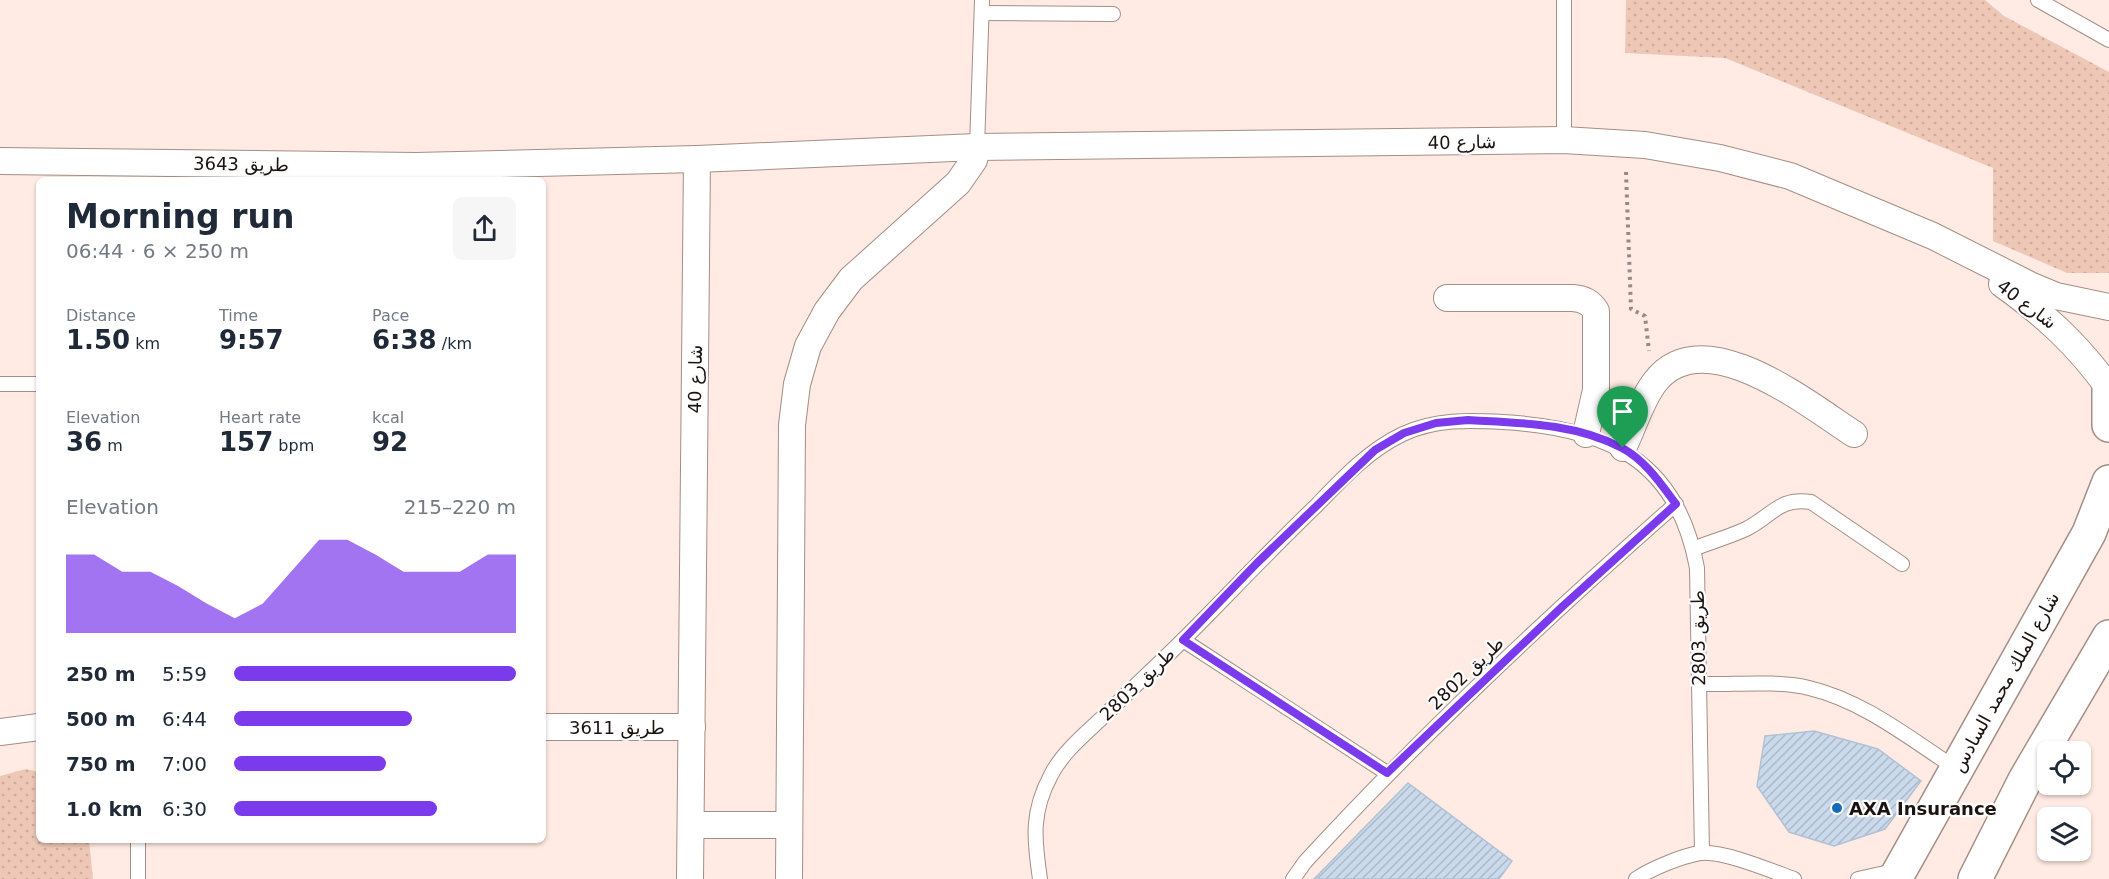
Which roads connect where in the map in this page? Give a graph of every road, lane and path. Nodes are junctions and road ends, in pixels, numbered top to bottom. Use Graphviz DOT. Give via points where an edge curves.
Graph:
graph roads {
  1 [pos="1564,0"];
  2 [pos="2038,0"];
  3 [pos="982,7"];
  4 [pos="1113,14"];
  5 [pos="2109,40"];
  6 [pos="1564,140"];
  7 [pos="1625,144"];
  8 [pos="976,147"];
  9 [pos="698,159"];
  10 [pos="0,161"];
  11 [pos="1933,236"];
  12 [pos="1447,298"];
  13 [pos="2109,307"];
  14 [pos="1667,370"];
  15 [pos="0,384"];
  16 [pos="36,384"];
  17 [pos="2108,385"];
  18 [pos="2109,425"];
  19 [pos="1586,434"];
  20 [pos="1854,434"];
  21 [pos="1623,448"];
  22 [pos="2109,482"];
  23 [pos="1676,504"];
  24 [pos="1693,549"];
  25 [pos="1902,564"];
  26 [pos="2109,637"];
  27 [pos="1183,640"];
  28 [pos="1699,684"];
  29 [pos="36,727"];
  30 [pos="546,727"];
  31 [pos="692,727"];
  32 [pos="0,732"];
  33 [pos="1957,769"];
  34 [pos="1387,773"];
  35 [pos="691,825"];
  36 [pos="788,825"];
  37 [pos="138,843"];
  38 [pos="1701,853"];
  39 [pos="1897,874"];
  40 [pos="138,879"];
  41 [pos="690,879"];
  42 [pos="789,879"];
  43 [pos="1040,879"];
  44 [pos="1293,879"];
  45 [pos="1636,879"];
  46 [pos="1794,879"];
  47 [pos="1858,879"];
  48 [pos="1975,879"];
  1 -- 6 [label="lane"];
  2 -- 5 [label="lane"];
  3 -- 4 [label="lane"];
  3 -- 8 [label="lane"];
  6 -- 7 [label="street, شارع 40"];
  6 -- 8 [label="street, شارع 40"];
  7 -- 11 [label="street, شارع 40" via="1720,158 1790,177"];
  7 -- 14 [label="path" via="1631,309 1645,316 1647,348"];
  8 -- 9 [label="street, شارع 40"];
  8 -- 36 [label="street" via="974,160 963,178 851,279 808,346 796,384 792,424"];
  9 -- 10 [label="street, طريق 3643" via="416,166"];
  9 -- 31 [label="street, شارع 40"];
  11 -- 13 [label="street, شارع 40" via="2056,296"];
  11 -- 17 [label="street, شارع 40" via="2047,317"];
  12 -- 19 [label="street" via="1573,298 1591,304 1596,311 1596,384"];
  14 -- 20 [label="street" via="1703,361 1748,369"];
  14 -- 21 [label="street" via="1654,383"];
  15 -- 16 [label="lane"];
  17 -- 18 [label="main road"];
  19 -- 21 [label="lane, طريق 2803"];
  19 -- 27 [label="lane, طريق 2803" via="1553,426 1468,420 1436,423 1404,433 1375,450 1351,471"];
  21 -- 23 [label="lane, طريق 2803" via="1652,473"];
  22 -- 33 [label="main road, شارع الملك محمد السادس" via="2088,533"];
  23 -- 24 [label="lane, طريق 2803"];
  23 -- 34 [label="lane, طريق 2802"];
  24 -- 25 [label="lane" via="1746,529 1782,503 1797,500 1818,506"];
  24 -- 28 [label="lane, طريق 2803" via="1699,596"];
  26 -- 48 [label="main road" via="2025,780"];
  27 -- 34 [label="lane"];
  27 -- 43 [label="lane, طريق 2803" via="1091,729 1052,773 1039,801 1034,832"];
  28 -- 33 [label="lane" via="1807,687 1843,698"];
  28 -- 38 [label="lane, طريق 2803"];
  29 -- 32 [label="street"];
  30 -- 31 [label="street, طريق 3611"];
  31 -- 35 [label="street, شارع 40"];
  33 -- 39 [label="main road, شارع الملك محمد السادس"];
  34 -- 44 [label="lane, طريق 2802"];
  35 -- 36 [label="street"];
  35 -- 41 [label="street, شارع 40"];
  36 -- 42 [label="street"];
  37 -- 40 [label="lane"];
  38 -- 45 [label="lane"];
  38 -- 46 [label="lane" via="1748,862"];
  39 -- 47 [label="lane"];
}
